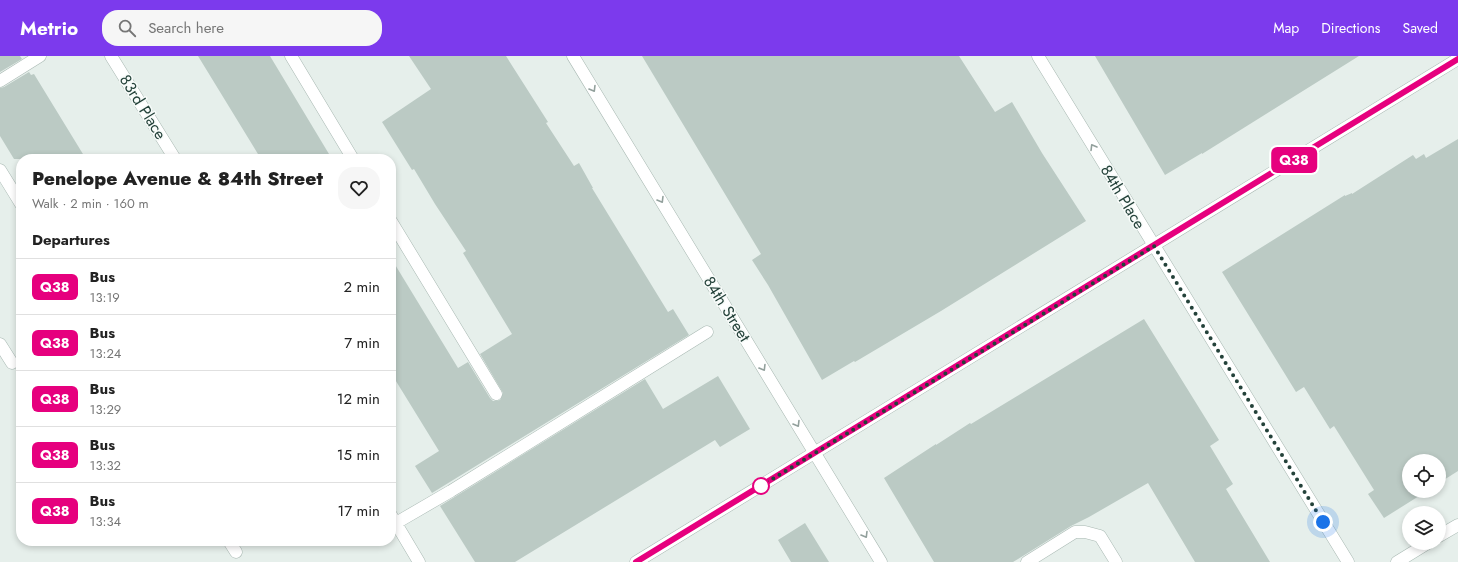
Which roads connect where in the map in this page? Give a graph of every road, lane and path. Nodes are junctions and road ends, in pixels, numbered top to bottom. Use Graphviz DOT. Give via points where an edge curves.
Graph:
graph roads {
  1 [pos="40,56"];
  2 [pos="111,56"];
  3 [pos="291,56"];
  4 [pos="573,56"];
  5 [pos="1038,56"];
  6 [pos="1458,59"];
  7 [pos="0,81"];
  8 [pos="171,154"];
  9 [pos="351,154"];
  10 [pos="0,170"];
  11 [pos="16,196"];
  12 [pos="396,229"];
  13 [pos="1154,246"];
  14 [pos="707,332"];
  15 [pos="0,344"];
  16 [pos="12,363"];
  17 [pos="496,394"];
  18 [pos="815,453"];
  19 [pos="396,518"];
  20 [pos="396,522"];
  21 [pos="1458,525"];
  22 [pos="1446,532"];
  23 [pos="232,546"];
  24 [pos="1416,550"];
  25 [pos="236,552"];
  26 [pos="419,562"];
  27 [pos="636,562"];
  28 [pos="881,562"];
  29 [pos="1027,562"];
  30 [pos="1116,562"];
  31 [pos="1348,562"];
  32 [pos="1396,562"];
  1 -- 7 [label="street"];
  2 -- 8 [label="street, 83rd Place"];
  3 -- 9 [label="street"];
  4 -- 18 [label="street, 84th Street, one-way"];
  13 -- 5 [label="street, 84th Place, one-way"];
  6 -- 13 [label="street"];
  10 -- 11 [label="street"];
  12 -- 17 [label="street"];
  13 -- 18 [label="street"];
  13 -- 31 [label="street, 84th Place"];
  14 -- 19 [label="street" via="451,491"];
  15 -- 16 [label="street"];
  18 -- 27 [label="street"];
  18 -- 28 [label="street, 84th Street, one-way"];
  20 -- 26 [label="street"];
  21 -- 22 [label="street"];
  23 -- 25 [label="street"];
  24 -- 32 [label="street"];
  29 -- 30 [label="street" via="1075,532 1086,532 1100,536"];
}
